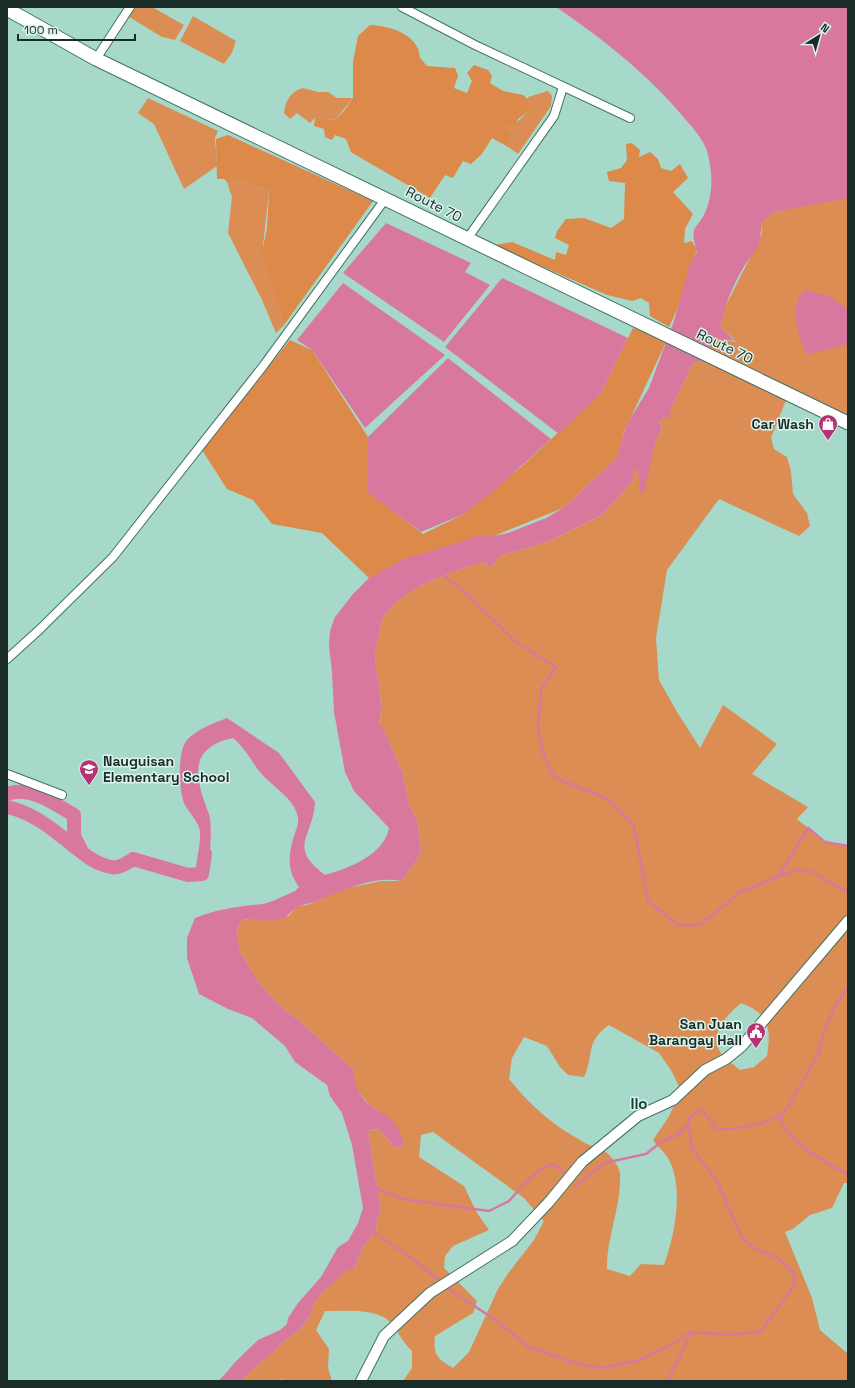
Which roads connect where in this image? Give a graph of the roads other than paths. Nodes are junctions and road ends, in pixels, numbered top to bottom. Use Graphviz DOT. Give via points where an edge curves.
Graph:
graph roads {
  1 [pos="130,7"];
  2 [pos="402,7"];
  3 [pos="7,9"];
  4 [pos="96,58"];
  5 [pos="563,87"];
  6 [pos="630,118"];
  7 [pos="386,198"];
  8 [pos="467,238"];
  9 [pos="848,424"];
  10 [pos="7,659"];
  11 [pos="7,774"];
  12 [pos="62,795"];
  13 [pos="848,921"];
  14 [pos="361,1381"];
  1 -- 4 [label="street"];
  2 -- 5 [label="street"];
  3 -- 4 [label="highway, Route 70"];
  4 -- 7 [label="highway, Route 70"];
  5 -- 6 [label="street"];
  5 -- 8 [label="street" via="554,116"];
  7 -- 8 [label="highway, Route 70"];
  7 -- 10 [label="street" via="264,365 113,557"];
  8 -- 9 [label="highway, Route 70"];
  11 -- 12 [label="street"];
  13 -- 14 [label="street" via="742,1046 726,1059 705,1070 673,1100 638,1116 582,1162 512,1241 430,1293 384,1336"];
}
